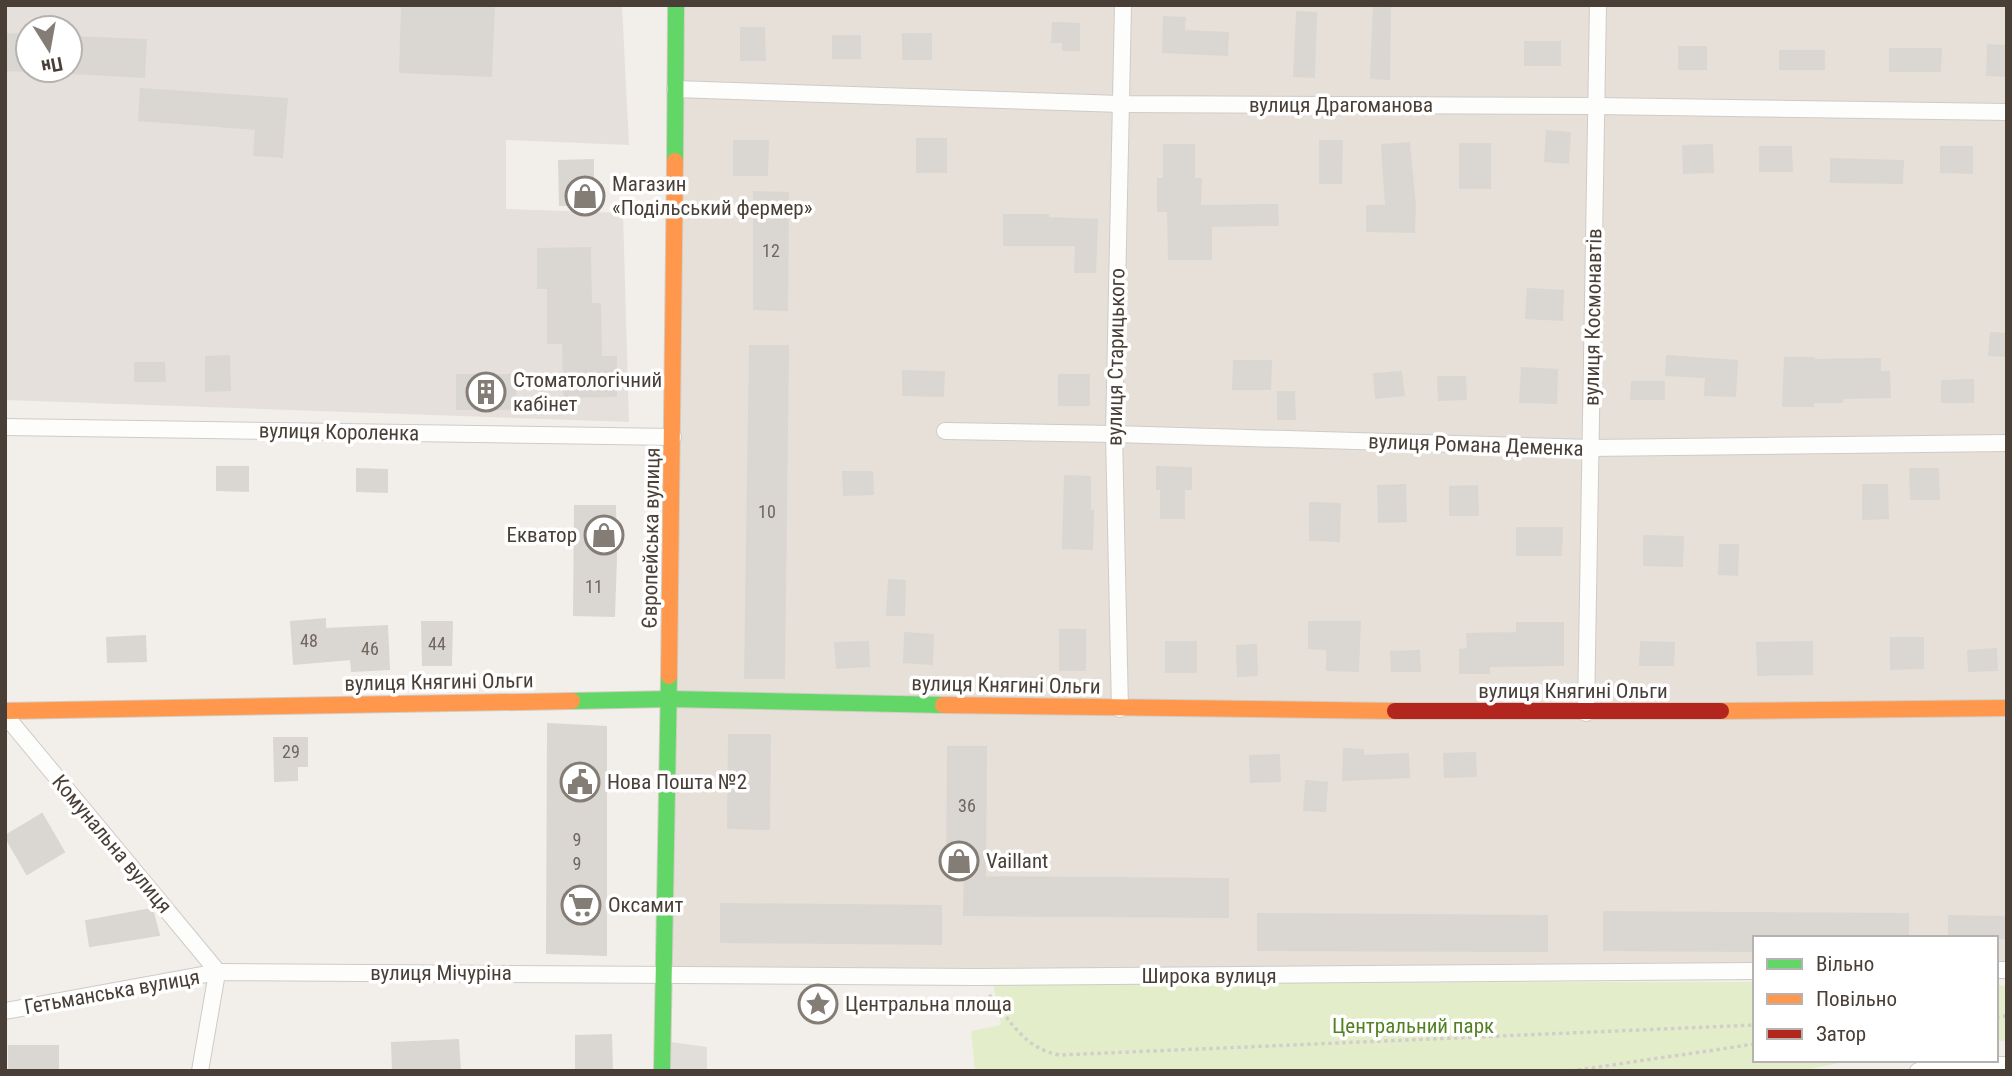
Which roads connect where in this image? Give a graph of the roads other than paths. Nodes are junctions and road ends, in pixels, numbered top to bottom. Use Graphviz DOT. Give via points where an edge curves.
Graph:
graph roads {
  1 [pos="676,5"];
  2 [pos="1123,5"];
  3 [pos="1598,5"];
  4 [pos="675,89"];
  5 [pos="1121,104"];
  6 [pos="1596,106"];
  7 [pos="2007,112"];
  8 [pos="5,426"];
  9 [pos="945,431"];
  10 [pos="1114,434"];
  11 [pos="673,437"];
  12 [pos="2007,443"];
  13 [pos="1591,449"];
  14 [pos="670,699"];
  15 [pos="2007,708"];
  16 [pos="1119,709"];
  17 [pos="5,713"];
  18 [pos="1586,713"];
  19 [pos="1753,971"];
  20 [pos="218,973"];
  21 [pos="663,975"];
  22 [pos="5,1010"];
  23 [pos="2007,1065"];
  24 [pos="200,1071"];
  25 [pos="662,1071"];
  26 [pos="1918,1071"];
  1 -- 4 [label="street, Європейська вулиця"];
  2 -- 5 [label="street, вулиця Старицького"];
  3 -- 6 [label="street, вулиця Космонавтів"];
  4 -- 5 [label="street, вулиця Драгоманова"];
  4 -- 11 [label="street, Європейська вулиця"];
  5 -- 6 [label="street, вулиця Драгоманова"];
  5 -- 10 [label="street, вулиця Старицького"];
  6 -- 7 [label="street, вулиця Драгоманова"];
  6 -- 13 [label="street, вулиця Космонавтів"];
  8 -- 11 [label="street, вулиця Короленка"];
  9 -- 10 [label="street, вулиця Романа Деменка"];
  10 -- 13 [label="street, вулиця Романа Деменка"];
  10 -- 16 [label="street, вулиця Старицького"];
  11 -- 14 [label="street, Європейська вулиця"];
  12 -- 13 [label="street, вулиця Романа Деменка"];
  13 -- 18 [label="street, вулиця Космонавтів"];
  14 -- 16 [label="street, вулиця Княгині Ольги"];
  14 -- 17 [label="street, вулиця Княгині Ольги"];
  14 -- 21 [label="street, Європейська вулиця"];
  15 -- 18 [label="street, вулиця Княгині Ольги"];
  16 -- 18 [label="street, вулиця Княгині Ольги"];
  17 -- 20 [label="street, Комунальна вулиця"];
  19 -- 21 [label="street, Широка вулиця"];
  20 -- 21 [label="street, вулиця Мічуріна"];
  20 -- 22 [label="street, Гетьманська вулиця"];
  20 -- 24 [label="street"];
  21 -- 25 [label="street, Європейська вулиця"];
  23 -- 26 [label="street"];
}
